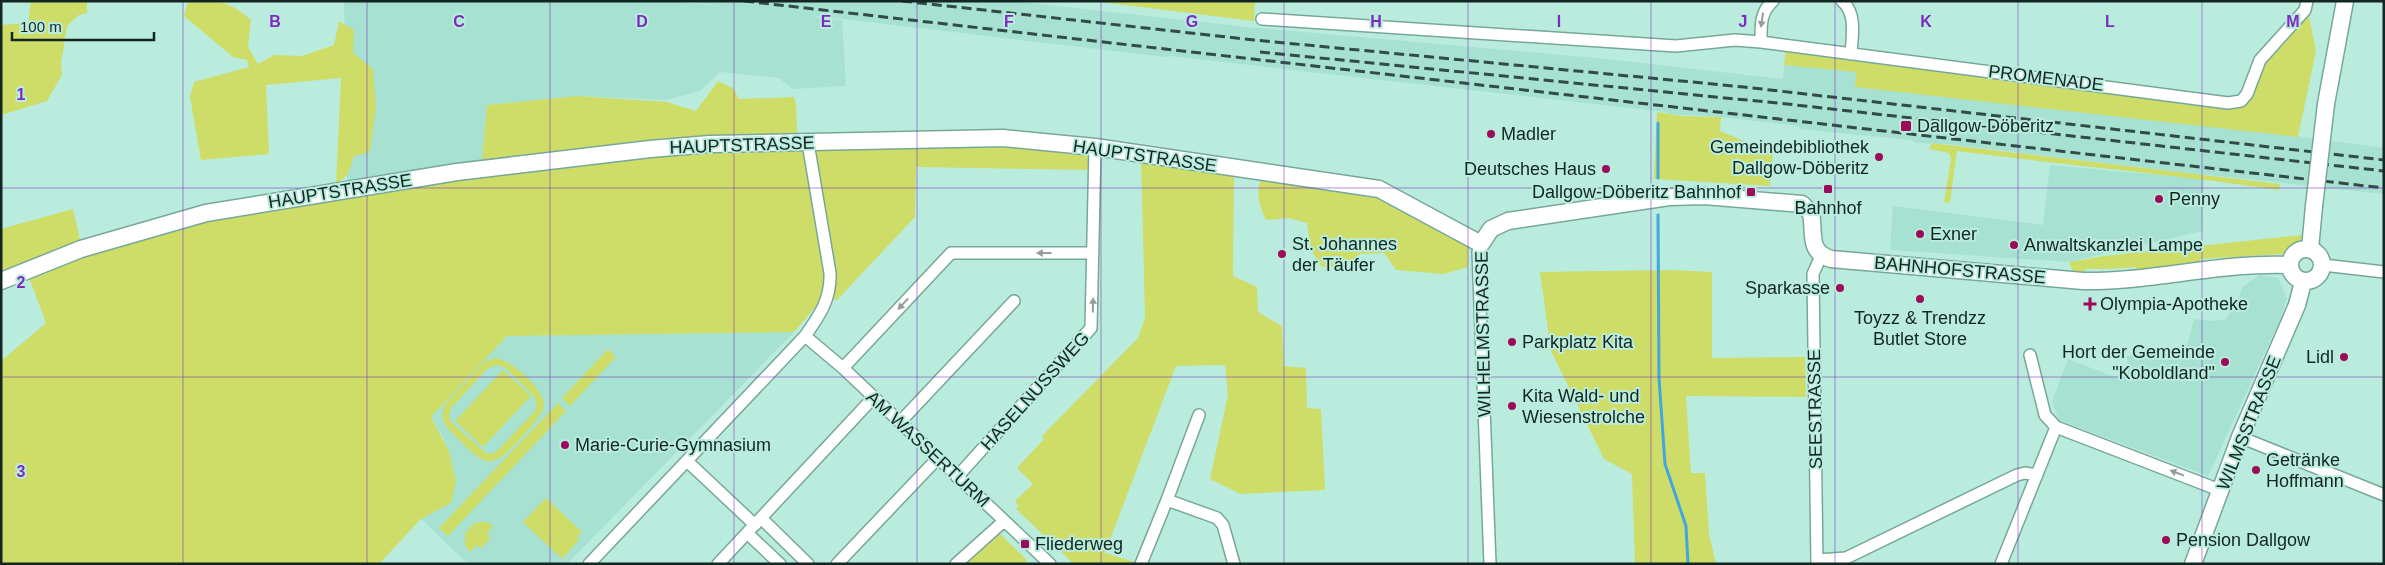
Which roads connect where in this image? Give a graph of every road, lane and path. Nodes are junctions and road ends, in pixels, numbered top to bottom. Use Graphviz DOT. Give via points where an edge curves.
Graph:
graph roads {
  1 [pos="1842,1"];
  2 [pos="2307,1"];
  3 [pos="2345,1"];
  4 [pos="1772,2"];
  5 [pos="1262,19"];
  6 [pos="1761,42"];
  7 [pos="1851,54"];
  8 [pos="808,142"];
  9 [pos="1095,147"];
  10 [pos="1481,244"];
  11 [pos="2310,249"];
  12 [pos="1093,253"];
  13 [pos="1821,256"];
  14 [pos="2290,265"];
  15 [pos="2323,266"];
  16 [pos="2384,272"];
  17 [pos="1,281"];
  18 [pos="2303,282"];
  19 [pos="1014,301"];
  20 [pos="805,336"];
  21 [pos="2030,355"];
  22 [pos="843,368"];
  23 [pos="873,398"];
  24 [pos="1199,415"];
  25 [pos="900,422"];
  26 [pos="2056,427"];
  27 [pos="2240,437"];
  28 [pos="937,459"];
  29 [pos="687,461"];
  30 [pos="2037,475"];
  31 [pos="957,477"];
  32 [pos="2222,491"];
  33 [pos="2384,495"];
  34 [pos="1167,500"];
  35 [pos="1004,521"];
  36 [pos="754,525"];
  37 [pos="1817,562"];
  38 [pos="589,564"];
  39 [pos="718,564"];
  40 [pos="780,564"];
  41 [pos="808,564"];
  42 [pos="837,564"];
  43 [pos="956,564"];
  44 [pos="1050,564"];
  45 [pos="1141,564"];
  46 [pos="1234,564"];
  47 [pos="1490,564"];
  48 [pos="2001,564"];
  49 [pos="2193,564"];
  1 -- 7 [label="street" via="1850,9 1852,19"];
  2 -- 7 [label="street, PROMENADE" via="2305,10 2260,60 2247,94 2241,101 2228,103"];
  3 -- 11 [label="street, bridge" via="2326,104"];
  4 -- 6 [label="street, one-way" via="1762,16"];
  5 -- 6 [label="street, PROMENADE" via="1676,46 1735,40"];
  6 -- 7 [label="street, PROMENADE"];
  8 -- 9 [label="street, HAUPTSTRASSE" via="1003,138"];
  8 -- 17 [label="street, HAUPTSTRASSE" via="650,148 457,172 225,210 81,249"];
  8 -- 20 [label="street" via="830,287 822,313"];
  9 -- 10 [label="street, HAUPTSTRASSE" via="1379,189"];
  9 -- 12 [label="street, HASELNUSSWEG"];
  10 -- 13 [label="street, WILHELMSTRASSE" via="1491,230 1508,221 1669,197 1704,196 1802,204 1811,213 1814,245"];
  10 -- 47 [label="street, WILHELMSTRASSE" via="1478,252"];
  11 -- 14 [label="street" via="2298,251"];
  11 -- 15 [label="street" via="2321,258"];
  12 -- 22 [label="street, one-way" via="951,253"];
  31 -- 12 [label="street, HASELNUSSWEG, one-way" via="1088,333 1093,323"];
  13 -- 14 [label="street, BAHNHOFSTRASSE" via="2116,282 2230,266"];
  13 -- 37 [label="street, SEESTRASSE" via="1813,274"];
  14 -- 18 [label="street" via="2291,272"];
  15 -- 16 [label="street"];
  15 -- 18 [label="street" via="2317,278"];
  18 -- 27 [label="street, WILMSSTRASSE" via="2297,305"];
  19 -- 25 [label="street"];
  20 -- 22 [label="street, AM WASSERTURM"];
  20 -- 29 [label="street"];
  21 -- 26 [label="street" via="2045,415"];
  22 -- 23 [label="street, AM WASSERTURM"];
  23 -- 25 [label="street, AM WASSERTURM"];
  23 -- 36 [label="street"];
  24 -- 34 [label="street"];
  25 -- 28 [label="street, AM WASSERTURM"];
  26 -- 30 [label="street"];
  32 -- 26 [label="street, one-way"];
  27 -- 32 [label="street, WILMSSTRASSE"];
  27 -- 33 [label="street"];
  28 -- 31 [label="street, AM WASSERTURM"];
  28 -- 42 [label="street"];
  29 -- 36 [label="street"];
  29 -- 38 [label="street"];
  30 -- 37 [label="street" via="2017,475 1846,558"];
  30 -- 48 [label="street"];
  31 -- 35 [label="street, AM WASSERTURM"];
  32 -- 49 [label="street, WILMSSTRASSE"];
  34 -- 45 [label="street"];
  34 -- 46 [label="street" via="1217,518 1223,524"];
  35 -- 43 [label="street"];
  35 -- 44 [label="street, AM WASSERTURM"];
  36 -- 39 [label="street"];
  36 -- 40 [label="street"];
  36 -- 41 [label="street"];
}
